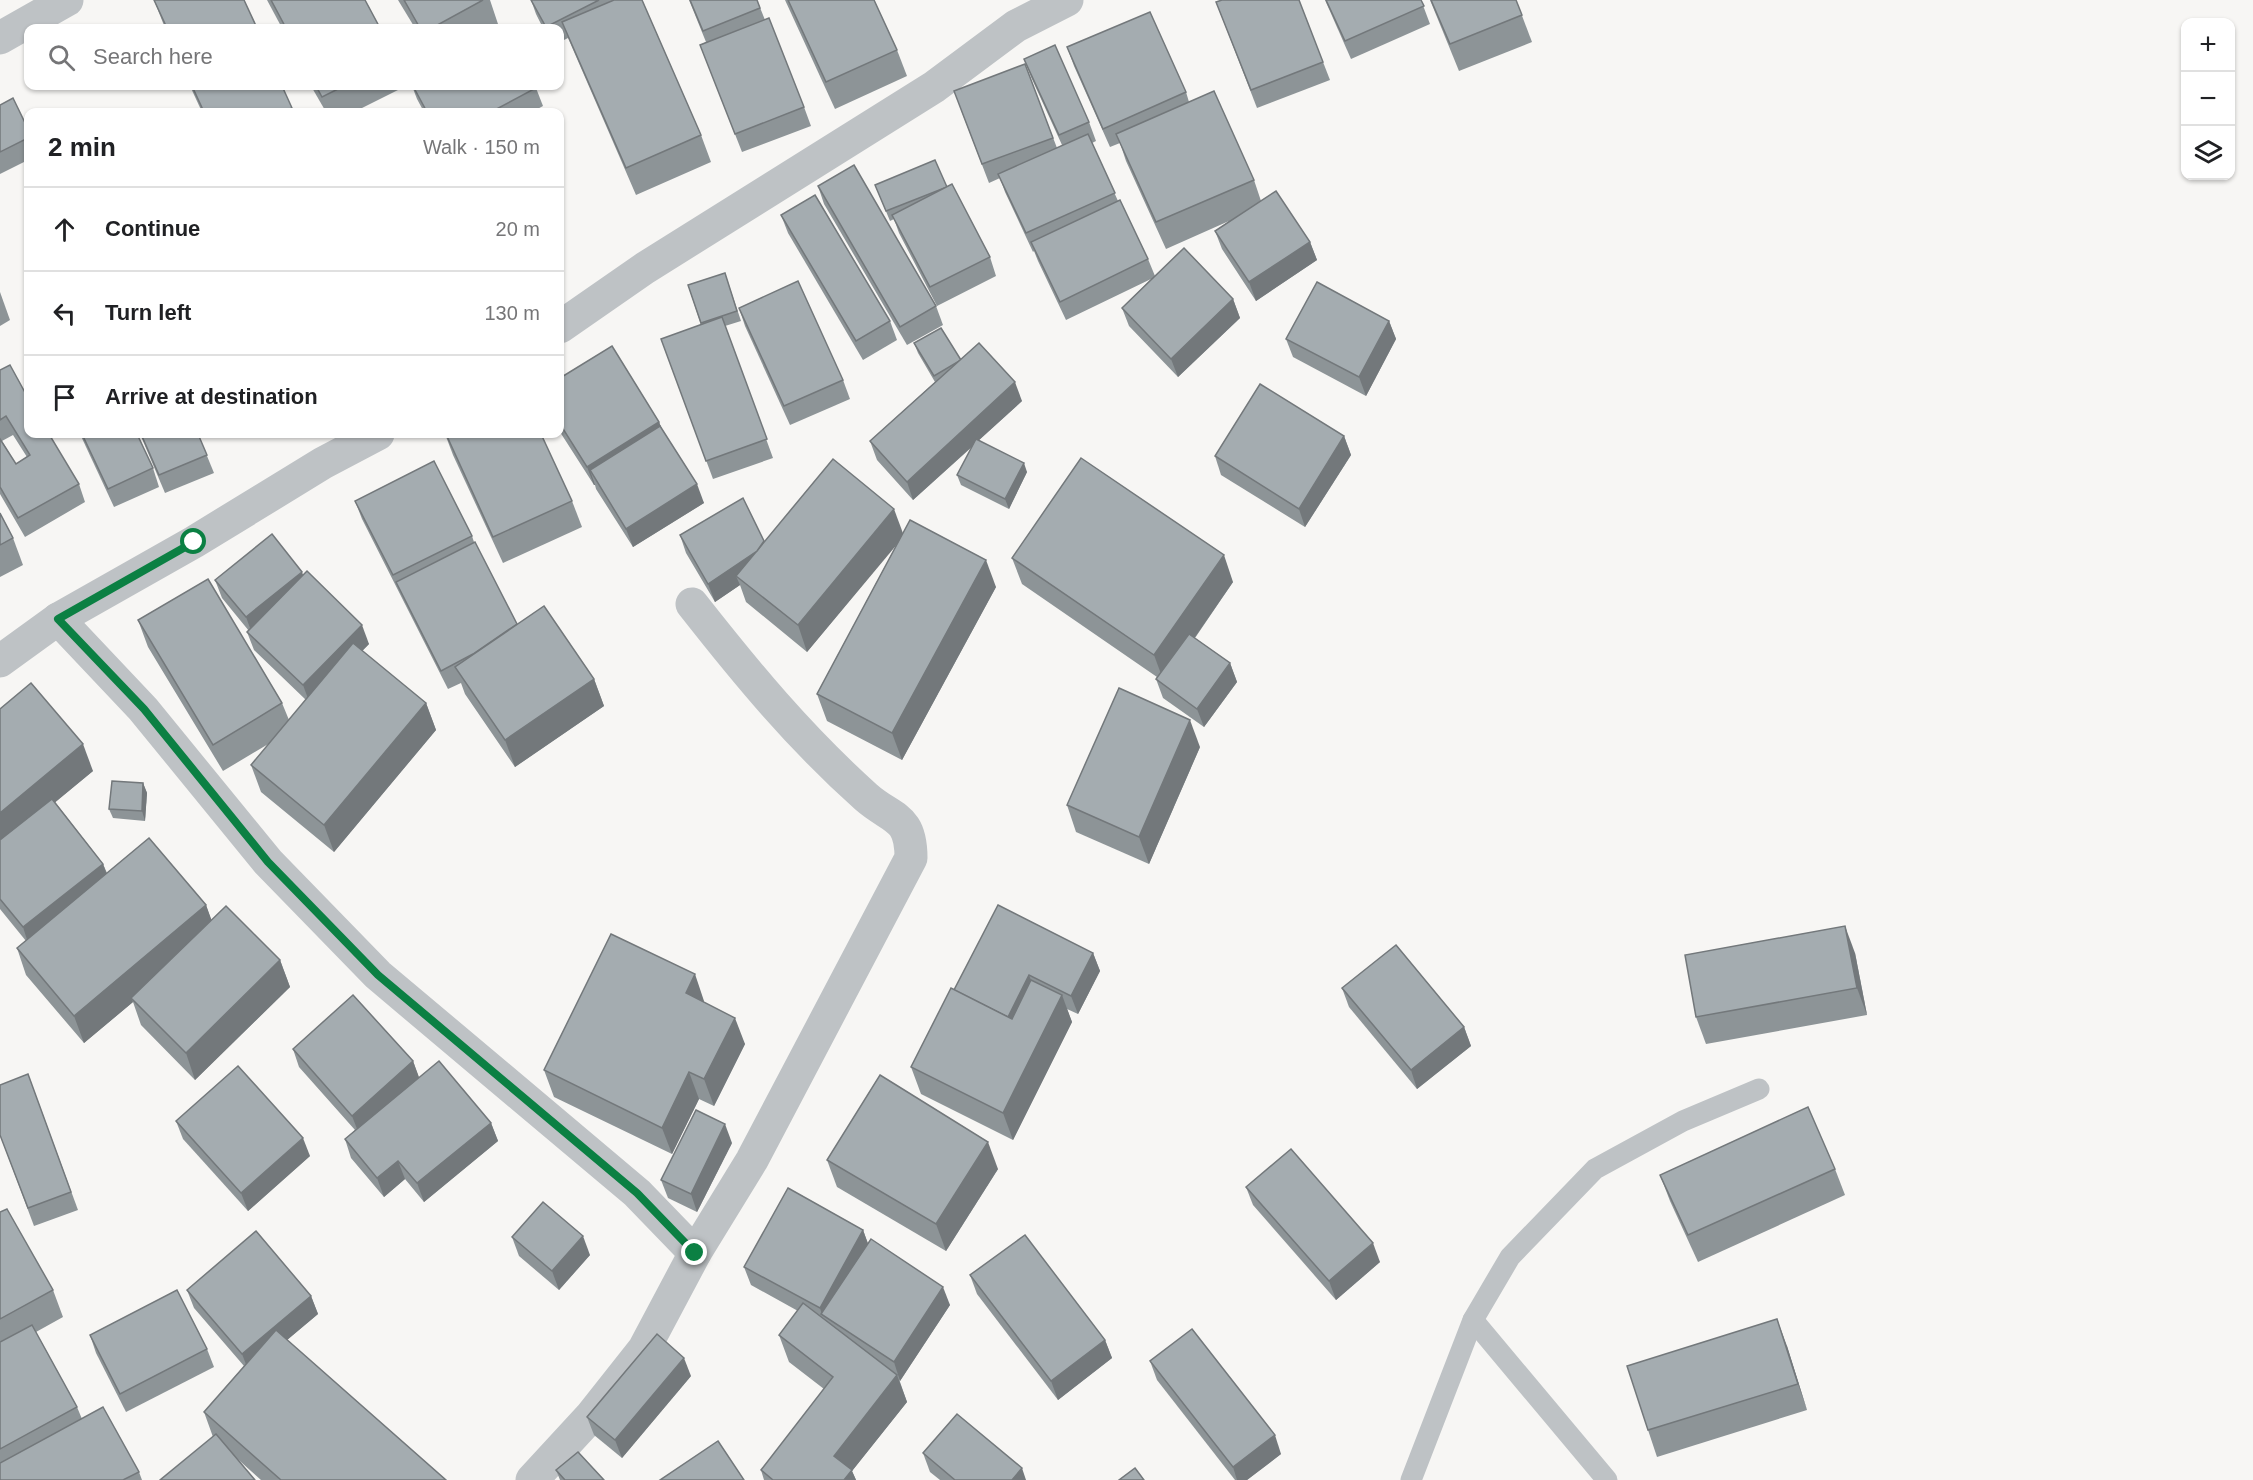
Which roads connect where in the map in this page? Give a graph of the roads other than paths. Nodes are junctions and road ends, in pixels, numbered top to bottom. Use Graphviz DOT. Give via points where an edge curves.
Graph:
graph roads {
  1 [pos="1067,0"];
  2 [pos="50,4"];
  3 [pos="0,38"];
  4 [pos="564,324"];
  5 [pos="371,438"];
  6 [pos="692,604"];
  7 [pos="58,619"];
  8 [pos="0,661"];
  9 [pos="1759,1089"];
  10 [pos="695,1253"];
  11 [pos="1473,1320"];
  12 [pos="532,1480"];
  13 [pos="1411,1480"];
  14 [pos="1607,1480"];
  1 -- 4 [label="street" via="1016,26 934,87 645,268"];
  2 -- 3 [label="street"];
  5 -- 7 [label="street"];
  6 -- 10 [label="street" via="769,701 868,800 899,819 911,840 911,858 752,1160"];
  7 -- 8 [label="street"];
  7 -- 10 [label="street" via="144,709 268,862 378,975 637,1193"];
  9 -- 11 [label="lane" via="1683,1121 1595,1169 1510,1257"];
  10 -- 12 [label="street" via="644,1349 591,1416"];
  11 -- 13 [label="lane"];
  11 -- 14 [label="lane"];
}
